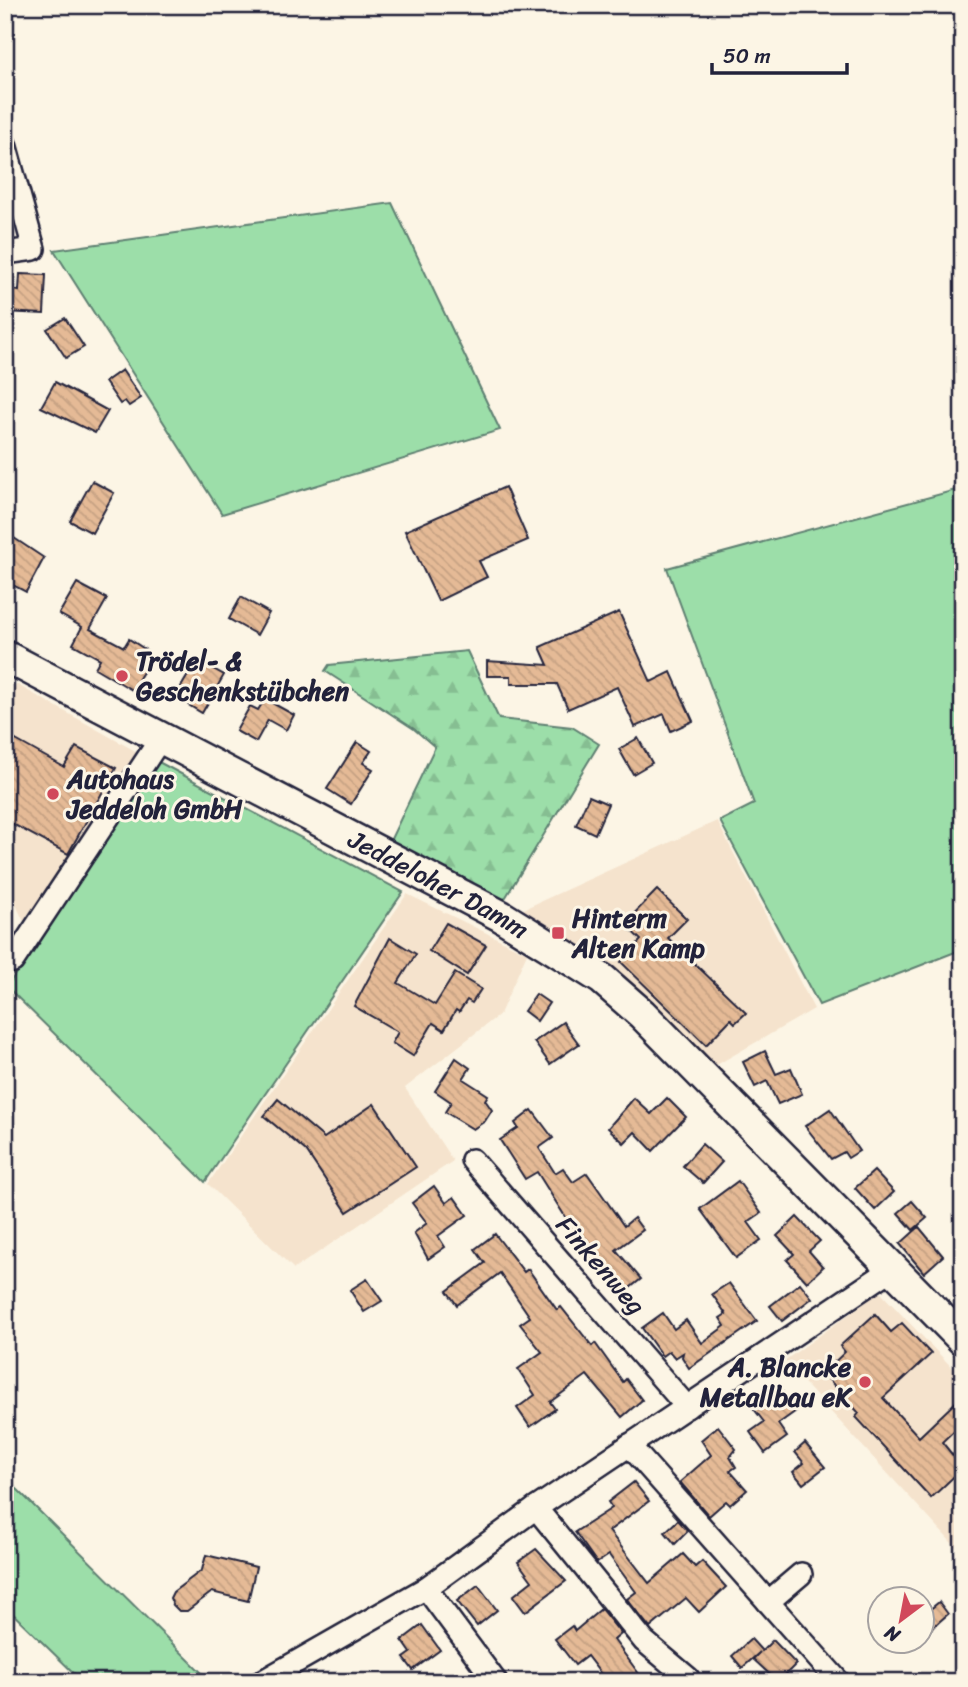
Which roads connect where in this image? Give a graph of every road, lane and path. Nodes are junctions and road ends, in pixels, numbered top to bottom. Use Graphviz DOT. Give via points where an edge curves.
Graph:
graph roads {
  1 [pos="5,144"];
  2 [pos="5,253"];
  3 [pos="5,656"];
  4 [pos="161,738"];
  5 [pos="5,963"];
  6 [pos="472,1160"];
  7 [pos="892,1269"];
  8 [pos="962,1337"];
  9 [pos="687,1406"];
  10 [pos="629,1445"];
  11 [pos="536,1508"];
  12 [pos="801,1574"];
  13 [pos="426,1588"];
  14 [pos="768,1602"];
  15 [pos="688,1678"];
  16 [pos="261,1682"];
  17 [pos="496,1682"];
  18 [pos="839,1682"];
  1 -- 2 [label="street" via="34,249"];
  3 -- 4 [label="main road, Jeddeloher Damm"];
  4 -- 5 [label="street" via="48,912 13,961"];
  4 -- 7 [label="main road, Jeddeloher Damm" via="500,916 602,979 642,1014"];
  6 -- 9 [label="street, Finkenweg"];
  7 -- 8 [label="main road, Jeddeloher Damm"];
  7 -- 9 [label="street"];
  9 -- 10 [label="street"];
  10 -- 11 [label="street"];
  10 -- 14 [label="street"];
  11 -- 13 [label="street"];
  11 -- 15 [label="street" via="644,1642"];
  12 -- 14 [label="street"];
  13 -- 16 [label="street"];
  13 -- 17 [label="street"];
  14 -- 18 [label="street"];
}
